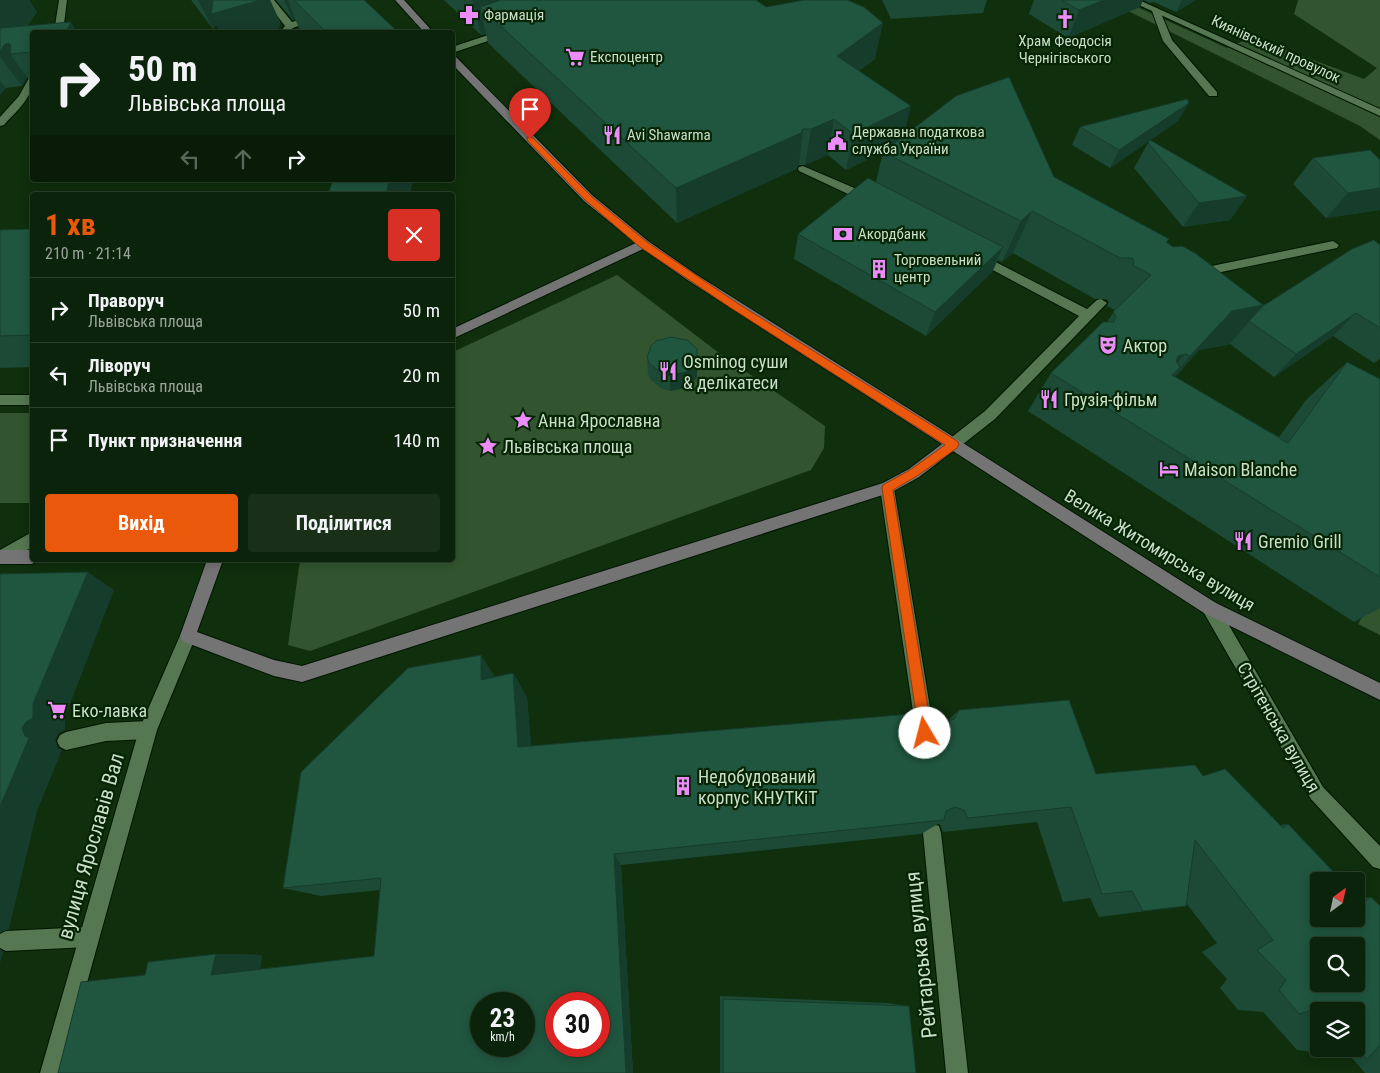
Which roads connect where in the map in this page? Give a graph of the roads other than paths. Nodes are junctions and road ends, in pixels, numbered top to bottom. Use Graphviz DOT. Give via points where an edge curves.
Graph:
graph roads {
  1 [pos="63,0"];
  2 [pos="269,0"];
  3 [pos="399,0"];
  4 [pos="1132,0"];
  5 [pos="1156,11"];
  6 [pos="326,14"];
  7 [pos="519,28"];
  8 [pos="58,30"];
  9 [pos="284,30"];
  10 [pos="287,30"];
  11 [pos="426,30"];
  12 [pos="455,49"];
  13 [pos="455,61"];
  14 [pos="30,84"];
  15 [pos="1213,94"];
  16 [pos="1380,113"];
  17 [pos="0,123"];
  18 [pos="803,169"];
  19 [pos="877,204"];
  20 [pos="644,244"];
  21 [pos="1333,245"];
  22 [pos="965,250"];
  23 [pos="1184,276"];
  24 [pos="1101,303"];
  25 [pos="1088,315"];
  26 [pos="455,334"];
  27 [pos="1060,344"];
  28 [pos="1075,353"];
  29 [pos="0,400"];
  30 [pos="30,400"];
  31 [pos="953,444"];
  32 [pos="887,488"];
  33 [pos="30,540"];
  34 [pos="1,557"];
  35 [pos="30,557"];
  36 [pos="214,562"];
  37 [pos="1210,608"];
  38 [pos="188,636"];
  39 [pos="1380,692"];
  40 [pos="148,730"];
  41 [pos="925,733"];
  42 [pos="66,741"];
  43 [pos="932,833"];
  44 [pos="1380,860"];
  45 [pos="88,937"];
  46 [pos="6,941"];
  47 [pos="51,1073"];
  48 [pos="957,1073"];
  1 -- 8 [label="street"];
  2 -- 9 [label="street"];
  3 -- 11 [label="main road"];
  4 -- 5 [label="street, Киянівський провулок"];
  5 -- 15 [label="street" via="1168,41"];
  5 -- 16 [label="street, Киянівський провулок"];
  6 -- 10 [label="street"];
  7 -- 12 [label="street"];
  13 -- 20 [label="main road" via="588,198"];
  14 -- 17 [label="street"];
  18 -- 19 [label="street"];
  20 -- 26 [label="main road"];
  20 -- 31 [label="main road"];
  21 -- 23 [label="street"];
  22 -- 25 [label="street"];
  24 -- 25 [label="street"];
  25 -- 27 [label="street"];
  27 -- 28 [label="street"];
  27 -- 31 [label="street" via="990,415"];
  29 -- 30 [label="street"];
  31 -- 32 [label="main road"];
  31 -- 37 [label="main road, Велика Житомирська вулиця"];
  32 -- 38 [label="main road" via="302,674 274,668"];
  32 -- 41 [label="street"];
  33 -- 34 [label="street"];
  34 -- 35 [label="main road"];
  36 -- 38 [label="main road"];
  37 -- 39 [label="main road, Велика Житомирська вулиця"];
  37 -- 44 [label="street, Стрітенська вулиця" via="1317,793"];
  38 -- 40 [label="street, вулиця Ярославів Вал"];
  40 -- 42 [label="street" via="106,732"];
  40 -- 45 [label="street, вулиця Ярославів Вал"];
  43 -- 48 [label="street, Рейтарська вулиця"];
  45 -- 46 [label="street"];
  45 -- 47 [label="street, вулиця Ярославів Вал"];
}
